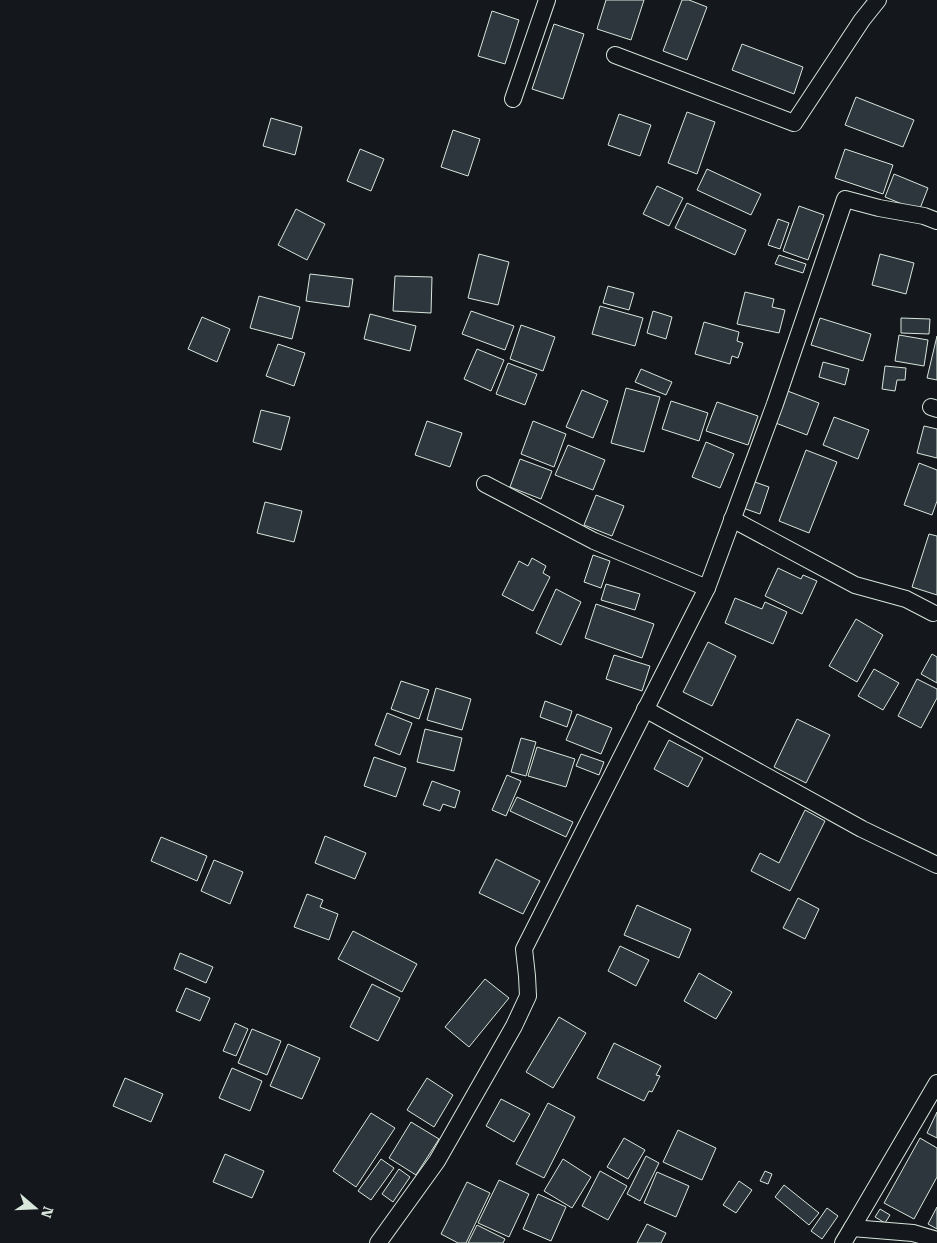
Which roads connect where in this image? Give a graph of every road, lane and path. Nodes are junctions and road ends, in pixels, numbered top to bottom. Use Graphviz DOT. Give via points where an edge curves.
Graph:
graph roads {
  1 [pos="547,0"];
  2 [pos="878,0"];
  3 [pos="615,55"];
  4 [pos="513,99"];
  5 [pos="937,221"];
  6 [pos="485,484"];
  7 [pos="732,519"];
  8 [pos="707,588"];
  9 [pos="933,613"];
  10 [pos="645,709"];
  11 [pos="937,865"];
  12 [pos="937,1083"];
  13 [pos="852,1228"];
  14 [pos="937,1240"];
  15 [pos="378,1243"];
  16 [pos="843,1243"];
  1 -- 4 [label="street"];
  2 -- 3 [label="street" via="794,123"];
  5 -- 7 [label="street" via="845,199"];
  6 -- 8 [label="street" via="594,541"];
  7 -- 8 [label="street"];
  7 -- 9 [label="street" via="855,585 906,599"];
  8 -- 10 [label="street"];
  10 -- 11 [label="street" via="862,829"];
  10 -- 15 [label="street" via="524,949 528,996 514,1026 437,1161"];
  12 -- 13 [label="street"];
  13 -- 14 [label="street" via="913,1233"];
  13 -- 16 [label="street"];
}
